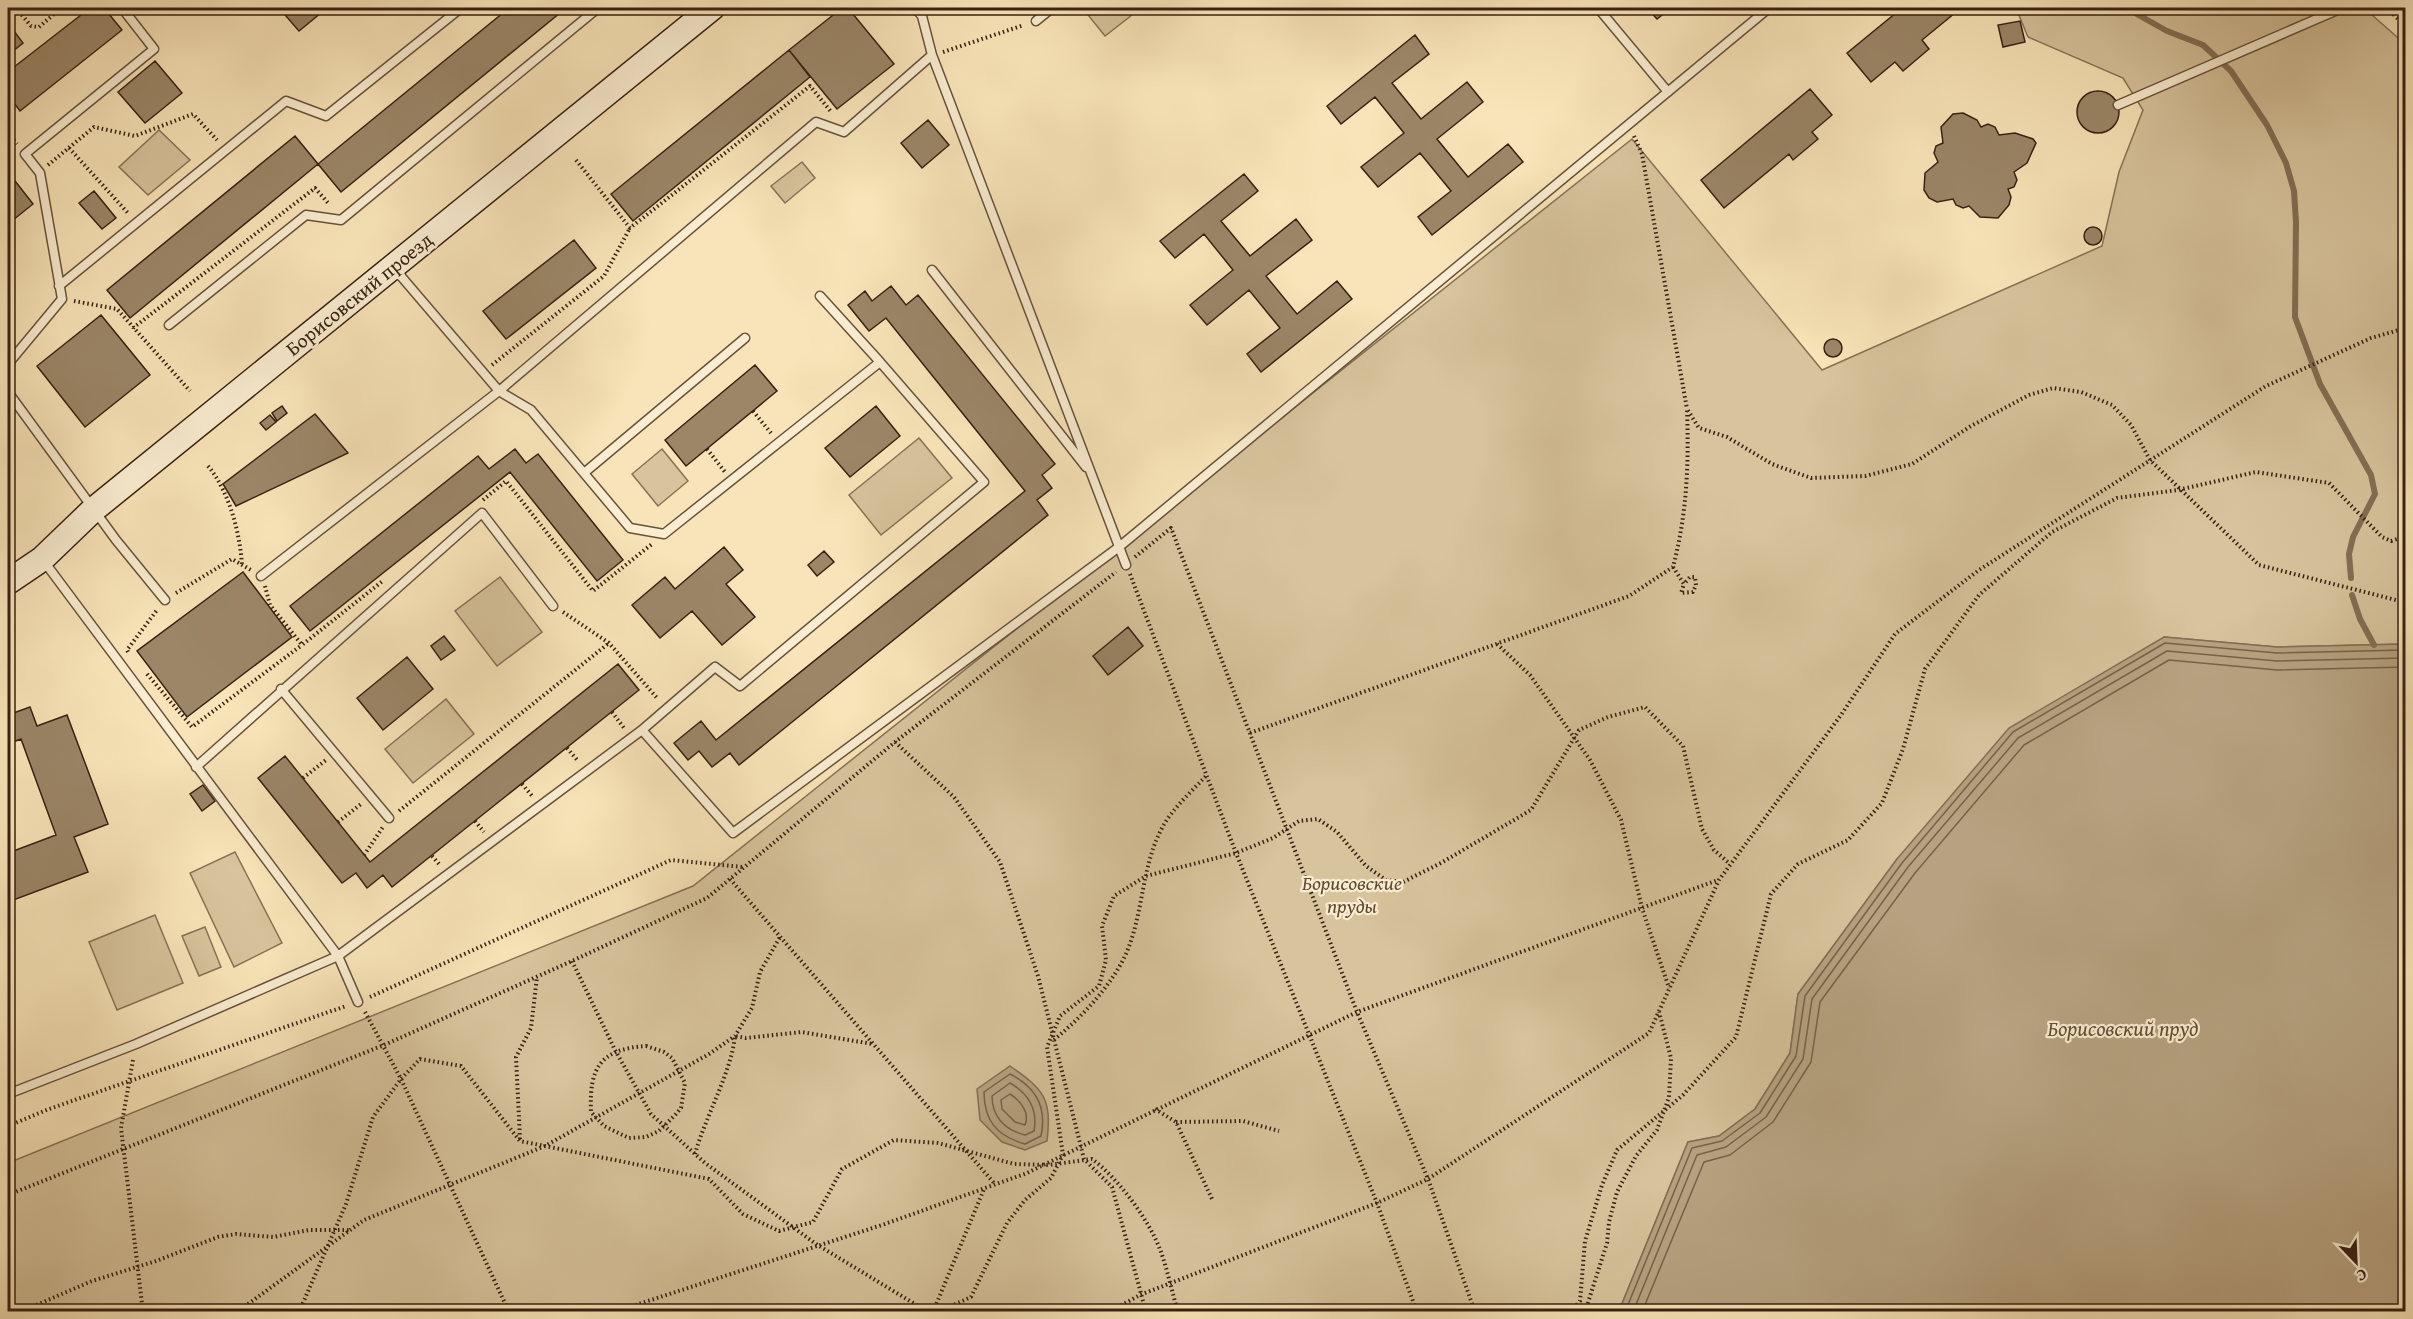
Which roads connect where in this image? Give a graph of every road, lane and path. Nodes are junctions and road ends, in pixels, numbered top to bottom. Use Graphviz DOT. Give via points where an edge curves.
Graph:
graph roads {
  1 [pos="16,8"];
  2 [pos="61,8"];
  3 [pos="122,8"];
  4 [pos="461,8"];
  5 [pos="598,8"];
  6 [pos="712,8"];
  7 [pos="915,8"];
  8 [pos="1052,8"];
  9 [pos="1598,8"];
  10 [pos="1769,8"];
  11 [pos="2342,8"];
  12 [pos="2387,8"];
  13 [pos="1036,21"];
  14 [pos="2406,27"];
  15 [pos="932,55"];
  16 [pos="1668,92"];
  17 [pos="2118,105"];
  18 [pos="837,119"];
  19 [pos="1630,125"];
  20 [pos="69,148"];
  21 [pos="226,150"];
  22 [pos="576,160"];
  23 [pos="40,173"];
  24 [pos="333,208"];
  25 [pos="136,223"];
  26 [pos="630,228"];
  27 [pos="393,267"];
  28 [pos="932,270"];
  29 [pos="59,286"];
  30 [pos="820,296"];
  31 [pos="62,298"];
  32 [pos="170,325"];
  33 [pos="133,328"];
  34 [pos="2406,328"];
  35 [pos="745,338"];
  36 [pos="880,362"];
  37 [pos="8,364"];
  38 [pos="483,372"];
  39 [pos="190,391"];
  40 [pos="499,391"];
  41 [pos="8,392"];
  42 [pos="1687,409"];
  43 [pos="753,411"];
  44 [pos="778,442"];
  45 [pos="707,449"];
  46 [pos="2150,460"];
  47 [pos="208,466"];
  48 [pos="584,473"];
  49 [pos="1091,474"];
  50 [pos="732,480"];
  51 [pos="2178,490"];
  52 [pos="93,510"];
  53 [pos="2406,536"];
  54 [pos="1119,547"];
  55 [pos="42,559"];
  56 [pos="242,565"];
  57 [pos="1126,565"];
  58 [pos="1673,567"];
  59 [pos="261,576"];
  60 [pos="8,582"];
  61 [pos="1684,584"];
  62 [pos="2406,598"];
  63 [pos="165,600"];
  64 [pos="553,606"];
  65 [pos="609,643"];
  66 [pos="1497,644"];
  67 [pos="302,645"];
  68 [pos="134,658"];
  69 [pos="141,667"];
  70 [pos="281,689"];
  71 [pos="667,709"];
  72 [pos="612,712"];
  73 [pos="642,730"];
  74 [pos="1250,733"];
  75 [pos="632,737"];
  76 [pos="1573,739"];
  77 [pos="895,742"];
  78 [pos="335,753"];
  79 [pos="196,767"];
  80 [pos="1206,776"];
  81 [pos="303,778"];
  82 [pos="371,796"];
  83 [pos="390,818"];
  84 [pos="338,822"];
  85 [pos="1286,827"];
  86 [pos="1236,854"];
  87 [pos="364,855"];
  88 [pos="1730,864"];
  89 [pos="744,867"];
  90 [pos="1146,876"];
  91 [pos="730,879"];
  92 [pos="1719,880"];
  93 [pos="1642,908"];
  94 [pos="780,937"];
  95 [pos="338,956"];
  96 [pos="572,961"];
  97 [pos="537,977"];
  98 [pos="1669,988"];
  99 [pos="358,1002"];
  100 [pos="1357,1012"];
  101 [pos="1659,1012"];
  102 [pos="1053,1034"];
  103 [pos="1309,1035"];
  104 [pos="735,1036"];
  105 [pos="1054,1040"];
  106 [pos="136,1044"];
  107 [pos="873,1044"];
  108 [pos="384,1045"];
  109 [pos="615,1050"];
  110 [pos="679,1070"];
  111 [pos="401,1078"];
  112 [pos="130,1080"];
  113 [pos="639,1093"];
  114 [pos="8,1094"];
  115 [pos="1155,1109"];
  116 [pos="1664,1111"];
  117 [pos="596,1117"];
  118 [pos="1176,1122"];
  119 [pos="8,1126"];
  120 [pos="664,1126"];
  121 [pos="1279,1131"];
  122 [pos="520,1141"];
  123 [pos="545,1146"];
  124 [pos="1081,1148"];
  125 [pos="124,1149"];
  126 [pos="966,1151"];
  127 [pos="695,1154"];
  128 [pos="1063,1155"];
  129 [pos="1084,1159"];
  130 [pos="1058,1164"];
  131 [pos="1043,1165"];
  132 [pos="1428,1179"];
  133 [pos="994,1183"];
  134 [pos="450,1184"];
  135 [pos="984,1188"];
  136 [pos="8,1195"];
  137 [pos="1212,1199"];
  138 [pos="1377,1203"];
  139 [pos="793,1227"];
  140 [pos="335,1230"];
  141 [pos="351,1230"];
  142 [pos="816,1244"];
  143 [pos="327,1247"];
  144 [pos="138,1267"];
  145 [pos="1170,1283"];
  146 [pos="1140,1295"];
  147 [pos="20,1311"];
  148 [pos="143,1311"];
  149 [pos="237,1311"];
  150 [pos="299,1311"];
  151 [pos="509,1311"];
  152 [pos="614,1311"];
  153 [pos="928,1311"];
  154 [pos="933,1311"];
  155 [pos="938,1311"];
  156 [pos="1109,1311"];
  157 [pos="1146,1311"];
  158 [pos="1178,1311"];
  159 [pos="1417,1311"];
  160 [pos="1475,1311"];
  161 [pos="1571,1311"];
  162 [pos="1586,1311"];
  1 -- 2 [label="path" via="31,26 39,27"];
  3 -- 23 [label="lane" via="154,49 25,154"];
  4 -- 21 [label="lane" via="326,116 286,101"];
  5 -- 32 [label="lane" via="341,220 306,215"];
  6 -- 27 [label="street, Борисовский проезд"];
  7 -- 15 [label="lane" via="922,16"];
  8 -- 13 [label="lane"];
  9 -- 16 [label="lane"];
  10 -- 16 [label="lane"];
  11 -- 17 [label="lane"];
  12 -- 14 [label="path"];
  13 -- 15 [label="path"];
  15 -- 40 [label="lane" via="844,132 816,122"];
  15 -- 49 [label="lane"];
  16 -- 19 [label="lane"];
  18 -- 26 [label="path" via="810,86"];
  19 -- 42 [label="path" via="1642,154"];
  19 -- 54 [label="lane"];
  20 -- 21 [label="path" via="94,127 135,136 193,114"];
  20 -- 23 [label="path"];
  20 -- 25 [label="path"];
  21 -- 25 [label="lane"];
  22 -- 26 [label="path"];
  23 -- 29 [label="lane"];
  24 -- 33 [label="path" via="315,188"];
  25 -- 29 [label="lane"];
  26 -- 38 [label="path" via="604,276"];
  27 -- 38 [label="lane"];
  27 -- 52 [label="street, Борисовский проезд"];
  28 -- 49 [label="lane"];
  29 -- 31 [label="lane"];
  30 -- 36 [label="lane"];
  31 -- 33 [label="path" via="117,309"];
  31 -- 37 [label="lane"];
  33 -- 39 [label="path"];
  34 -- 46 [label="path" via="2371,338 2266,387"];
  35 -- 48 [label="lane"];
  36 -- 44 [label="lane"];
  36 -- 71 [label="lane" via="984,482 740,686 715,667"];
  38 -- 40 [label="lane"];
  40 -- 48 [label="lane" via="531,410"];
  40 -- 59 [label="lane"];
  41 -- 52 [label="lane"];
  42 -- 46 [label="path" via="1699,428 1727,436 1772,464 1811,477 1865,477 1912,464 2029,395 2053,388 2081,392 2112,405 2131,425"];
  42 -- 58 [label="path" via="1689,459 1683,529"];
  43 -- 44 [label="path"];
  44 -- 50 [label="lane"];
  45 -- 50 [label="path"];
  46 -- 51 [label="path"];
  46 -- 88 [label="path" via="1979,570 1895,634 1841,715"];
  47 -- 56 [label="path" via="217,476 240,540"];
  48 -- 50 [label="lane" via="630,528 664,534"];
  49 -- 54 [label="lane"];
  51 -- 53 [label="path" via="2256,472 2329,483 2382,537 2391,541"];
  51 -- 62 [label="path" via="2259,565 2396,600"];
  51 -- 116 [label="path" via="2117,498 2052,532 1979,595 1925,669 1903,748 1882,803 1848,840 1798,864 1771,894 1736,1037"];
  52 -- 55 [label="street, Борисовский проезд"];
  52 -- 63 [label="lane"];
  54 -- 57 [label="lane"];
  54 -- 73 [label="lane" via="733,833"];
  55 -- 60 [label="street, Борисовский проезд"];
  55 -- 79 [label="lane"];
  57 -- 74 [label="path" via="1171,528"];
  57 -- 77 [label="path"];
  57 -- 80 [label="path"];
  58 -- 61 [label="path"];
  58 -- 66 [label="path" via="1629,596"];
  61 -- 61 [label="path" via="1681,593 1693,592 1695,577 1689,577"];
  63 -- 68 [label="path" via="127,650"];
  64 -- 65 [label="path"];
  64 -- 70 [label="lane" via="482,513"];
  65 -- 71 [label="path"];
  65 -- 83 [label="path"];
  66 -- 74 [label="path"];
  66 -- 76 [label="path" via="1530,675"];
  67 -- 69 [label="path" via="192,727"];
  70 -- 78 [label="lane"];
  70 -- 79 [label="lane"];
  71 -- 73 [label="lane"];
  72 -- 75 [label="path"];
  73 -- 75 [label="lane"];
  74 -- 85 [label="path"];
  75 -- 95 [label="lane"];
  76 -- 85 [label="path" via="1531,810 1403,882 1386,880 1366,866 1337,832 1318,819"];
  76 -- 88 [label="path" via="1589,725 1645,707 1683,746 1702,829 1714,850"];
  76 -- 93 [label="path" via="1590,760 1621,820"];
  77 -- 89 [label="path"];
  77 -- 102 [label="path" via="954,797 1000,862"];
  78 -- 81 [label="path"];
  78 -- 82 [label="lane"];
  79 -- 95 [label="lane"];
  80 -- 86 [label="path"];
  80 -- 90 [label="path" via="1162,828"];
  82 -- 83 [label="lane"];
  82 -- 84 [label="path"];
  83 -- 87 [label="path"];
  85 -- 86 [label="path" via="1273,838"];
  85 -- 100 [label="path"];
  86 -- 90 [label="path"];
  86 -- 103 [label="path"];
  88 -- 92 [label="path"];
  89 -- 91 [label="path"];
  89 -- 99 [label="path" via="672,860"];
  90 -- 102 [label="path" via="1114,896 1102,926 1106,960 1099,986 1060,1016"];
  90 -- 105 [label="path" via="1124,958 1089,1008"];
  91 -- 94 [label="path"];
  91 -- 96 [label="path" via="707,898"];
  92 -- 93 [label="path"];
  92 -- 98 [label="path"];
  93 -- 98 [label="path"];
  93 -- 100 [label="path"];
  94 -- 104 [label="path" via="760,972 752,1008"];
  94 -- 107 [label="path"];
  95 -- 99 [label="lane"];
  95 -- 106 [label="lane"];
  96 -- 97 [label="path"];
  96 -- 109 [label="path"];
  97 -- 108 [label="path"];
  97 -- 122 [label="path" via="531,1028 516,1058"];
  98 -- 101 [label="path"];
  99 -- 108 [label="path"];
  99 -- 112 [label="path"];
  100 -- 103 [label="path"];
  100 -- 132 [label="path"];
  101 -- 116 [label="path" via="1671,1058"];
  101 -- 132 [label="path" via="1649,1033"];
  102 -- 105 [label="path"];
  102 -- 128 [label="path" via="1047,1047"];
  103 -- 115 [label="path"];
  103 -- 138 [label="path"];
  104 -- 107 [label="path" via="802,1032"];
  104 -- 110 [label="path"];
  104 -- 127 [label="path" via="733,1058"];
  105 -- 124 [label="path"];
  106 -- 112 [label="path"];
  106 -- 114 [label="lane"];
  107 -- 126 [label="path"];
  108 -- 111 [label="path"];
  108 -- 125 [label="path"];
  109 -- 110 [label="path" via="646,1046 664,1052"];
  109 -- 113 [label="path"];
  109 -- 117 [label="path" via="593,1077 591,1112"];
  110 -- 113 [label="path"];
  110 -- 120 [label="path" via="685,1083 681,1108"];
  111 -- 122 [label="path" via="420,1059 461,1066"];
  111 -- 134 [label="path"];
  111 -- 140 [label="path" via="373,1117"];
  112 -- 119 [label="path"];
  112 -- 125 [label="path" via="122,1128"];
  113 -- 117 [label="path"];
  113 -- 120 [label="path" via="651,1114"];
  115 -- 118 [label="path"];
  115 -- 124 [label="path"];
  116 -- 161 [label="path" via="1617,1150 1585,1241 1580,1301"];
  116 -- 162 [label="path" via="1617,1192 1607,1243"];
  117 -- 120 [label="path" via="604,1126 629,1138 646,1137"];
  117 -- 123 [label="path"];
  118 -- 121 [label="path" via="1243,1121"];
  118 -- 137 [label="path"];
  120 -- 127 [label="path"];
  122 -- 123 [label="path"];
  123 -- 134 [label="path"];
  123 -- 139 [label="path" via="709,1179 743,1214 779,1231"];
  124 -- 128 [label="path"];
  124 -- 129 [label="path"];
  125 -- 136 [label="path"];
  125 -- 144 [label="path"];
  126 -- 131 [label="path" via="1014,1164"];
  126 -- 133 [label="path"];
  126 -- 139 [label="path" via="938,1143 894,1140 842,1168 813,1222"];
  127 -- 139 [label="path"];
  128 -- 130 [label="path"];
  128 -- 131 [label="path"];
  129 -- 130 [label="path"];
  129 -- 145 [label="path" via="1092,1159 1103,1167 1125,1192 1161,1250"];
  129 -- 146 [label="path" via="1112,1187"];
  130 -- 131 [label="path"];
  130 -- 155 [label="path" via="1051,1178 1007,1222 971,1297"];
  131 -- 133 [label="path"];
  132 -- 138 [label="path"];
  132 -- 160 [label="path"];
  133 -- 135 [label="path"];
  134 -- 141 [label="path" via="364,1220"];
  134 -- 151 [label="path"];
  135 -- 142 [label="path"];
  135 -- 154 [label="path"];
  138 -- 145 [label="path"];
  138 -- 159 [label="path"];
  139 -- 142 [label="path"];
  140 -- 141 [label="path"];
  140 -- 143 [label="path"];
  140 -- 144 [label="path" via="273,1237 218,1237"];
  141 -- 143 [label="path"];
  142 -- 152 [label="path"];
  142 -- 153 [label="path"];
  143 -- 149 [label="path"];
  143 -- 150 [label="path"];
  144 -- 147 [label="path"];
  144 -- 148 [label="path"];
  145 -- 146 [label="path"];
  145 -- 158 [label="path"];
  146 -- 156 [label="path"];
  146 -- 157 [label="path"];
}
